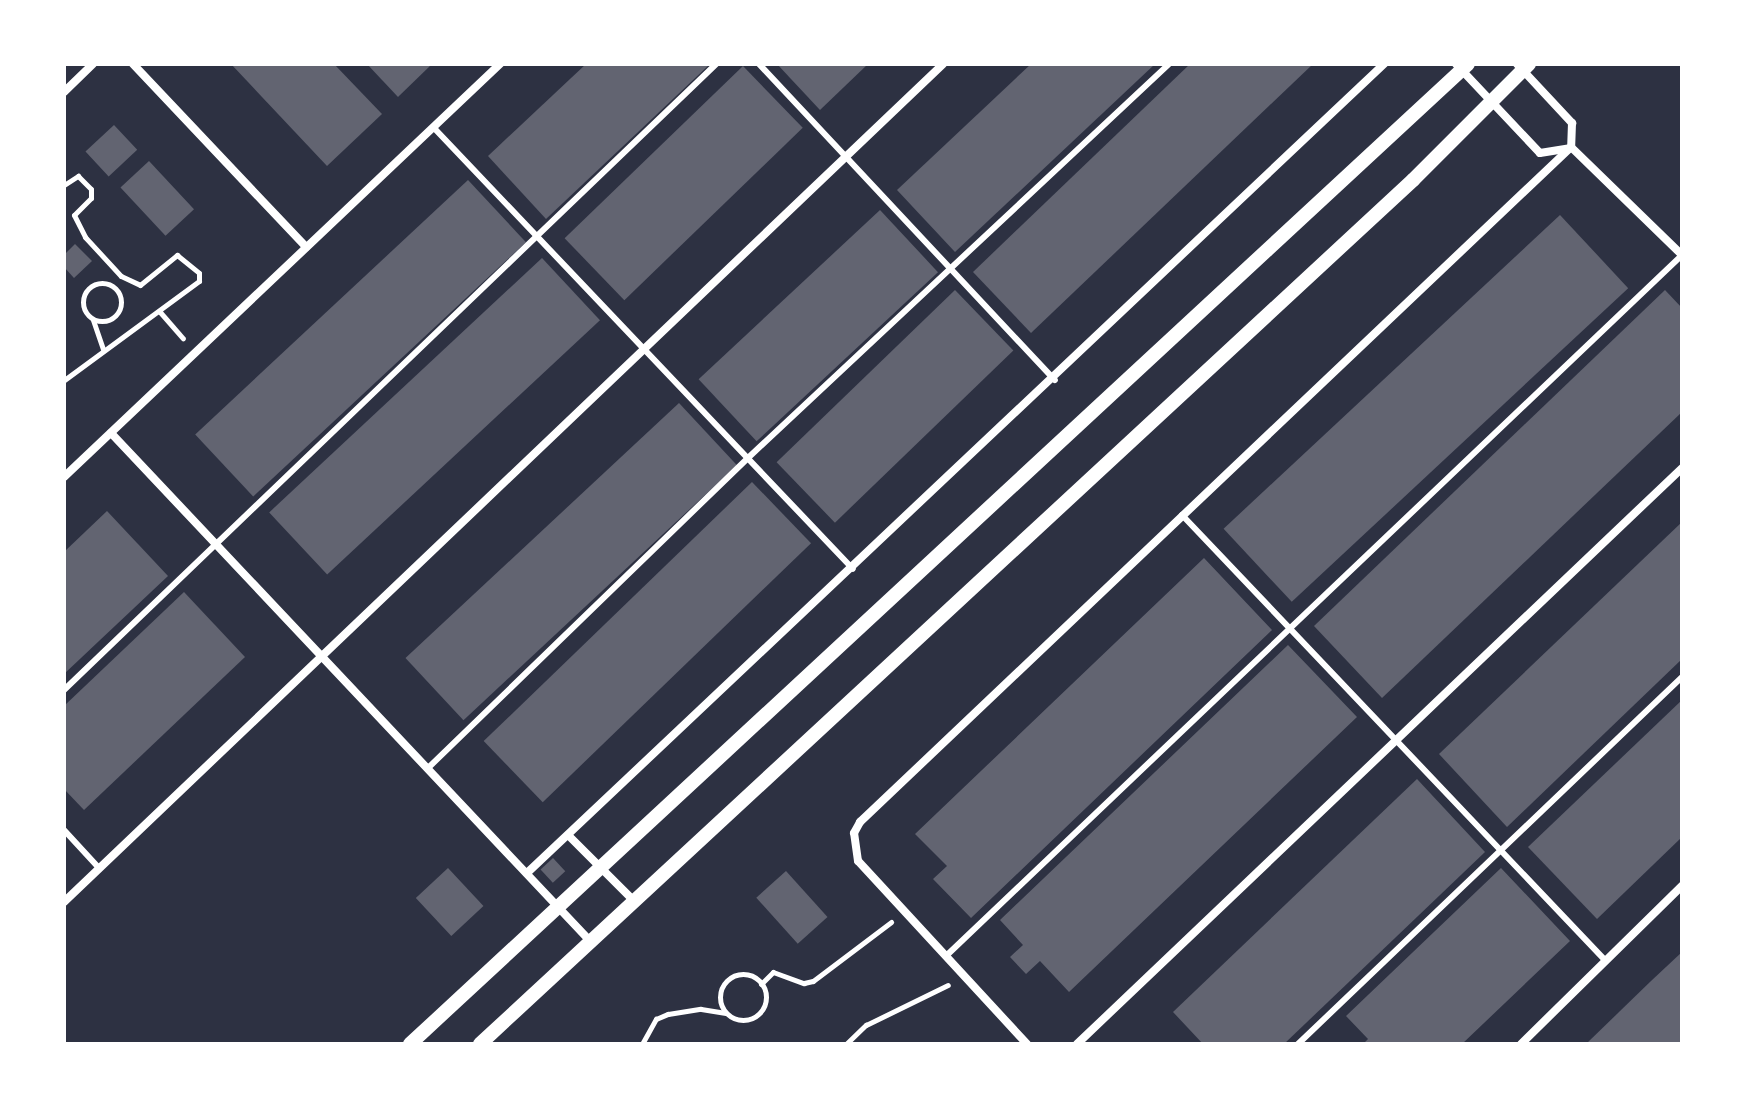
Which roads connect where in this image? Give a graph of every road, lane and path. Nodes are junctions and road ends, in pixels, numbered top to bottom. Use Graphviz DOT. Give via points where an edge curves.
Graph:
graph roads {
  1 [pos="93,64"];
  2 [pos="133,64"];
  3 [pos="500,64"];
  4 [pos="716,64"];
  5 [pos="759,64"];
  6 [pos="943,64"];
  7 [pos="1169,64"];
  8 [pos="1384,64"];
  9 [pos="1462,66"];
  10 [pos="1523,66"];
  11 [pos="64,92"];
  12 [pos="1491,102"];
  13 [pos="434,128"];
  14 [pos="1571,147"];
  15 [pos="845,159"];
  16 [pos="64,185"];
  17 [pos="537,232"];
  18 [pos="306,247"];
  19 [pos="1682,255"];
  20 [pos="952,267"];
  21 [pos="121,276"];
  22 [pos="111,285"];
  23 [pos="160,312"];
  24 [pos="93,319"];
  25 [pos="103,349"];
  26 [pos="195,350"];
  27 [pos="647,350"];
  28 [pos="64,380"];
  29 [pos="1055,380"];
  30 [pos="111,433"];
  31 [pos="749,457"];
  32 [pos="1682,468"];
  33 [pos="64,477"];
  34 [pos="1182,515"];
  35 [pos="214,544"];
  36 [pos="853,569"];
  37 [pos="1290,627"];
  38 [pos="321,659"];
  39 [pos="1682,677"];
  40 [pos="64,690"];
  41 [pos="1399,741"];
  42 [pos="427,769"];
  43 [pos="64,830"];
  44 [pos="568,835"];
  45 [pos="1501,850"];
  46 [pos="99,868"];
  47 [pos="602,869"];
  48 [pos="527,873"];
  49 [pos="1682,886"];
  50 [pos="64,902"];
  51 [pos="635,902"];
  52 [pos="559,908"];
  53 [pos="904,912"];
  54 [pos="592,943"];
  55 [pos="946,956"];
  56 [pos="1604,959"];
  57 [pos="963,975"];
  58 [pos="761,984"];
  59 [pos="727,1014"];
  60 [pos="410,1044"];
  61 [pos="480,1044"];
  62 [pos="642,1044"];
  63 [pos="846,1044"];
  64 [pos="1027,1044"];
  65 [pos="1077,1044"];
  66 [pos="1298,1044"];
  67 [pos="1521,1044"];
  1 -- 11 [label="street"];
  2 -- 18 [label="street"];
  3 -- 13 [label="street"];
  4 -- 17 [label="lane"];
  5 -- 15 [label="lane"];
  6 -- 15 [label="street"];
  7 -- 20 [label="lane"];
  8 -- 29 [label="street"];
  9 -- 12 [label="street"];
  9 -- 47 [label="street"];
  10 -- 12 [label="street"];
  10 -- 14 [label="street" via="1572,123"];
  12 -- 14 [label="street" via="1540,153"];
  12 -- 51 [label="street"];
  13 -- 17 [label="lane"];
  13 -- 18 [label="street"];
  14 -- 19 [label="street"];
  14 -- 34 [label="street"];
  15 -- 20 [label="lane"];
  15 -- 27 [label="street"];
  16 -- 21 [label="path" via="78,176 91,189 91,198 74,215 85,237"];
  17 -- 27 [label="lane"];
  17 -- 35 [label="lane"];
  18 -- 26 [label="street"];
  19 -- 37 [label="lane"];
  20 -- 29 [label="lane"];
  20 -- 31 [label="lane"];
  21 -- 22 [label="path"];
  21 -- 23 [label="path" via="140,285 183,256 199,281"];
  22 -- 24 [label="path" via="92,286 86,293 83,302"];
  22 -- 24 [label="path" via="122,301 119,311 103,321"];
  23 -- 25 [label="path"];
  23 -- 26 [label="path"];
  24 -- 25 [label="path"];
  25 -- 28 [label="path"];
  26 -- 30 [label="street"];
  27 -- 31 [label="lane"];
  27 -- 38 [label="street"];
  29 -- 36 [label="street"];
  30 -- 33 [label="street"];
  30 -- 35 [label="street"];
  31 -- 36 [label="lane"];
  31 -- 42 [label="lane"];
  32 -- 41 [label="street"];
  34 -- 37 [label="lane"];
  34 -- 53 [label="street" via="869,812 854,833 858,861"];
  35 -- 38 [label="street"];
  35 -- 40 [label="lane"];
  36 -- 44 [label="street"];
  37 -- 41 [label="lane"];
  37 -- 55 [label="lane"];
  38 -- 42 [label="street"];
  38 -- 46 [label="street"];
  39 -- 45 [label="lane"];
  41 -- 45 [label="lane"];
  41 -- 65 [label="street"];
  42 -- 48 [label="street"];
  43 -- 46 [label="lane"];
  44 -- 47 [label="street"];
  44 -- 48 [label="street"];
  45 -- 56 [label="lane"];
  45 -- 66 [label="lane"];
  46 -- 50 [label="street"];
  47 -- 51 [label="street"];
  47 -- 52 [label="street"];
  48 -- 52 [label="street"];
  49 -- 56 [label="street"];
  51 -- 54 [label="street"];
  52 -- 54 [label="street"];
  52 -- 60 [label="street"];
  53 -- 55 [label="street"];
  53 -- 58 [label="path" via="813,981 773,972"];
  54 -- 61 [label="street"];
  55 -- 57 [label="street"];
  56 -- 67 [label="street"];
  57 -- 63 [label="path" via="937,993 866,1025"];
  57 -- 64 [label="street"];
  58 -- 59 [label="path" via="766,1000 755,1017 735,1019"];
  58 -- 59 [label="path" via="751,976 731,977 720,995"];
  59 -- 62 [label="path" via="701,1009 668,1014 656,1019"];
}
